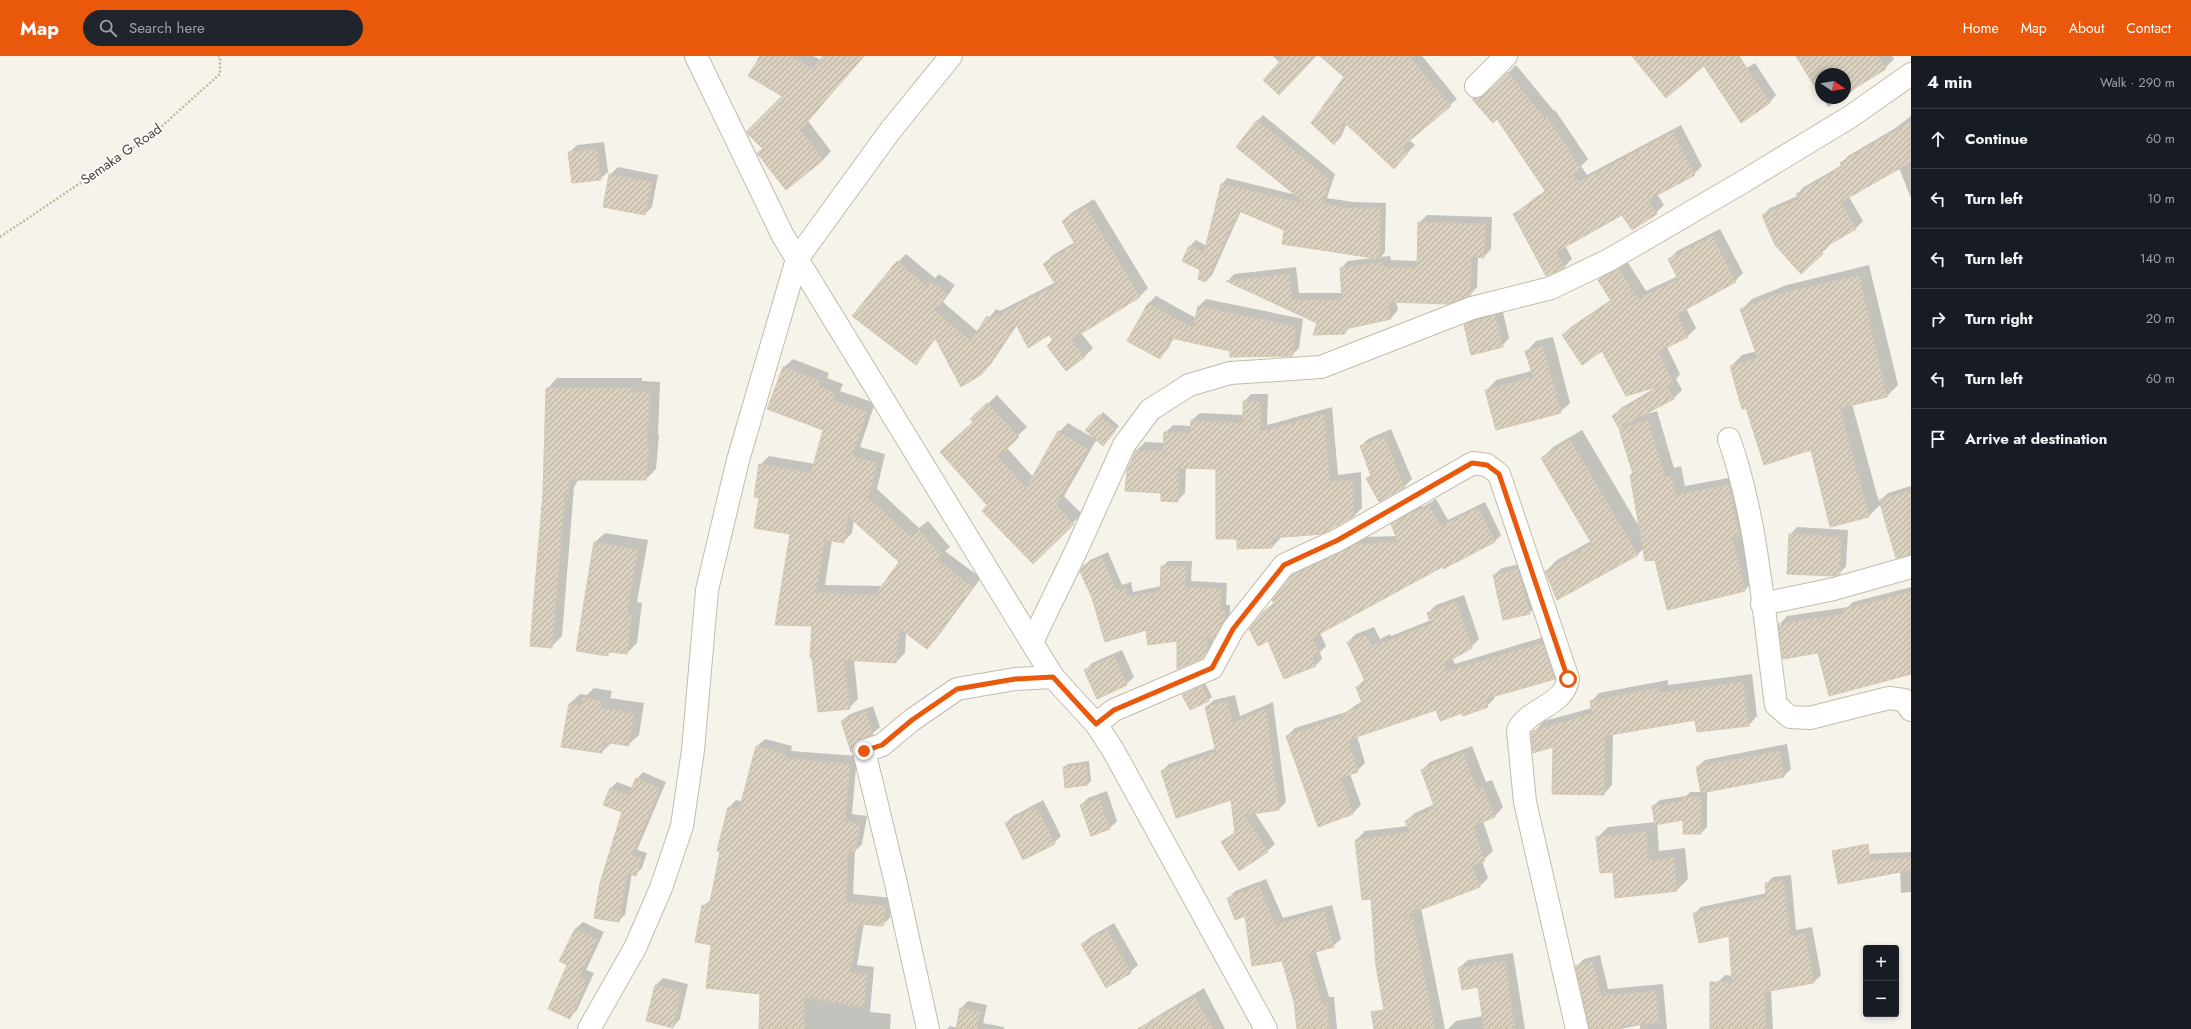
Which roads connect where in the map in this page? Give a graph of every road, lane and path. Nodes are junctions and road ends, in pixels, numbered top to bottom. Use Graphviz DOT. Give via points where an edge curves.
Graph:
graph roads {
  1 [pos="218,56"];
  2 [pos="696,56"];
  3 [pos="951,56"];
  4 [pos="1506,56"];
  5 [pos="1911,74"];
  6 [pos="1476,86"];
  7 [pos="0,237"];
  8 [pos="797,259"];
  9 [pos="1729,439"];
  10 [pos="1911,567"];
  11 [pos="1762,604"];
  12 [pos="1032,642"];
  13 [pos="1053,677"];
  14 [pos="1911,710"];
  15 [pos="1096,724"];
  16 [pos="589,1029"];
  17 [pos="928,1029"];
  18 [pos="1266,1029"];
  19 [pos="1577,1029"];
  1 -- 7 [label="path, Semaka G Road" via="220,74 153,134"];
  2 -- 8 [label="street" via="783,236"];
  3 -- 8 [label="street" via="890,131"];
  4 -- 6 [label="street"];
  5 -- 12 [label="street" via="1850,117 1741,183 1609,260 1551,288 1472,308 1321,367 1230,373 1189,385 1150,410 1124,445"];
  8 -- 12 [label="street" via="956,523"];
  8 -- 16 [label="street" via="738,460 707,590 693,750 682,826 661,888 635,948"];
  9 -- 11 [label="street" via="1742,474"];
  10 -- 11 [label="street" via="1834,589"];
  11 -- 14 [label="street" via="1776,705 1790,718 1810,718 1889,698 1904,700"];
  12 -- 13 [label="street"];
  13 -- 15 [label="street"];
  13 -- 17 [label="street" via="1015,679 957,689 912,720 882,745 864,751"];
  15 -- 18 [label="street" via="1113,750"];
  15 -- 19 [label="street" via="1114,710 1212,668 1233,629 1284,565 1338,540 1472,463 1487,465 1499,474 1568,679 1566,688 1552,703 1523,721 1518,730 1525,802"];
}
